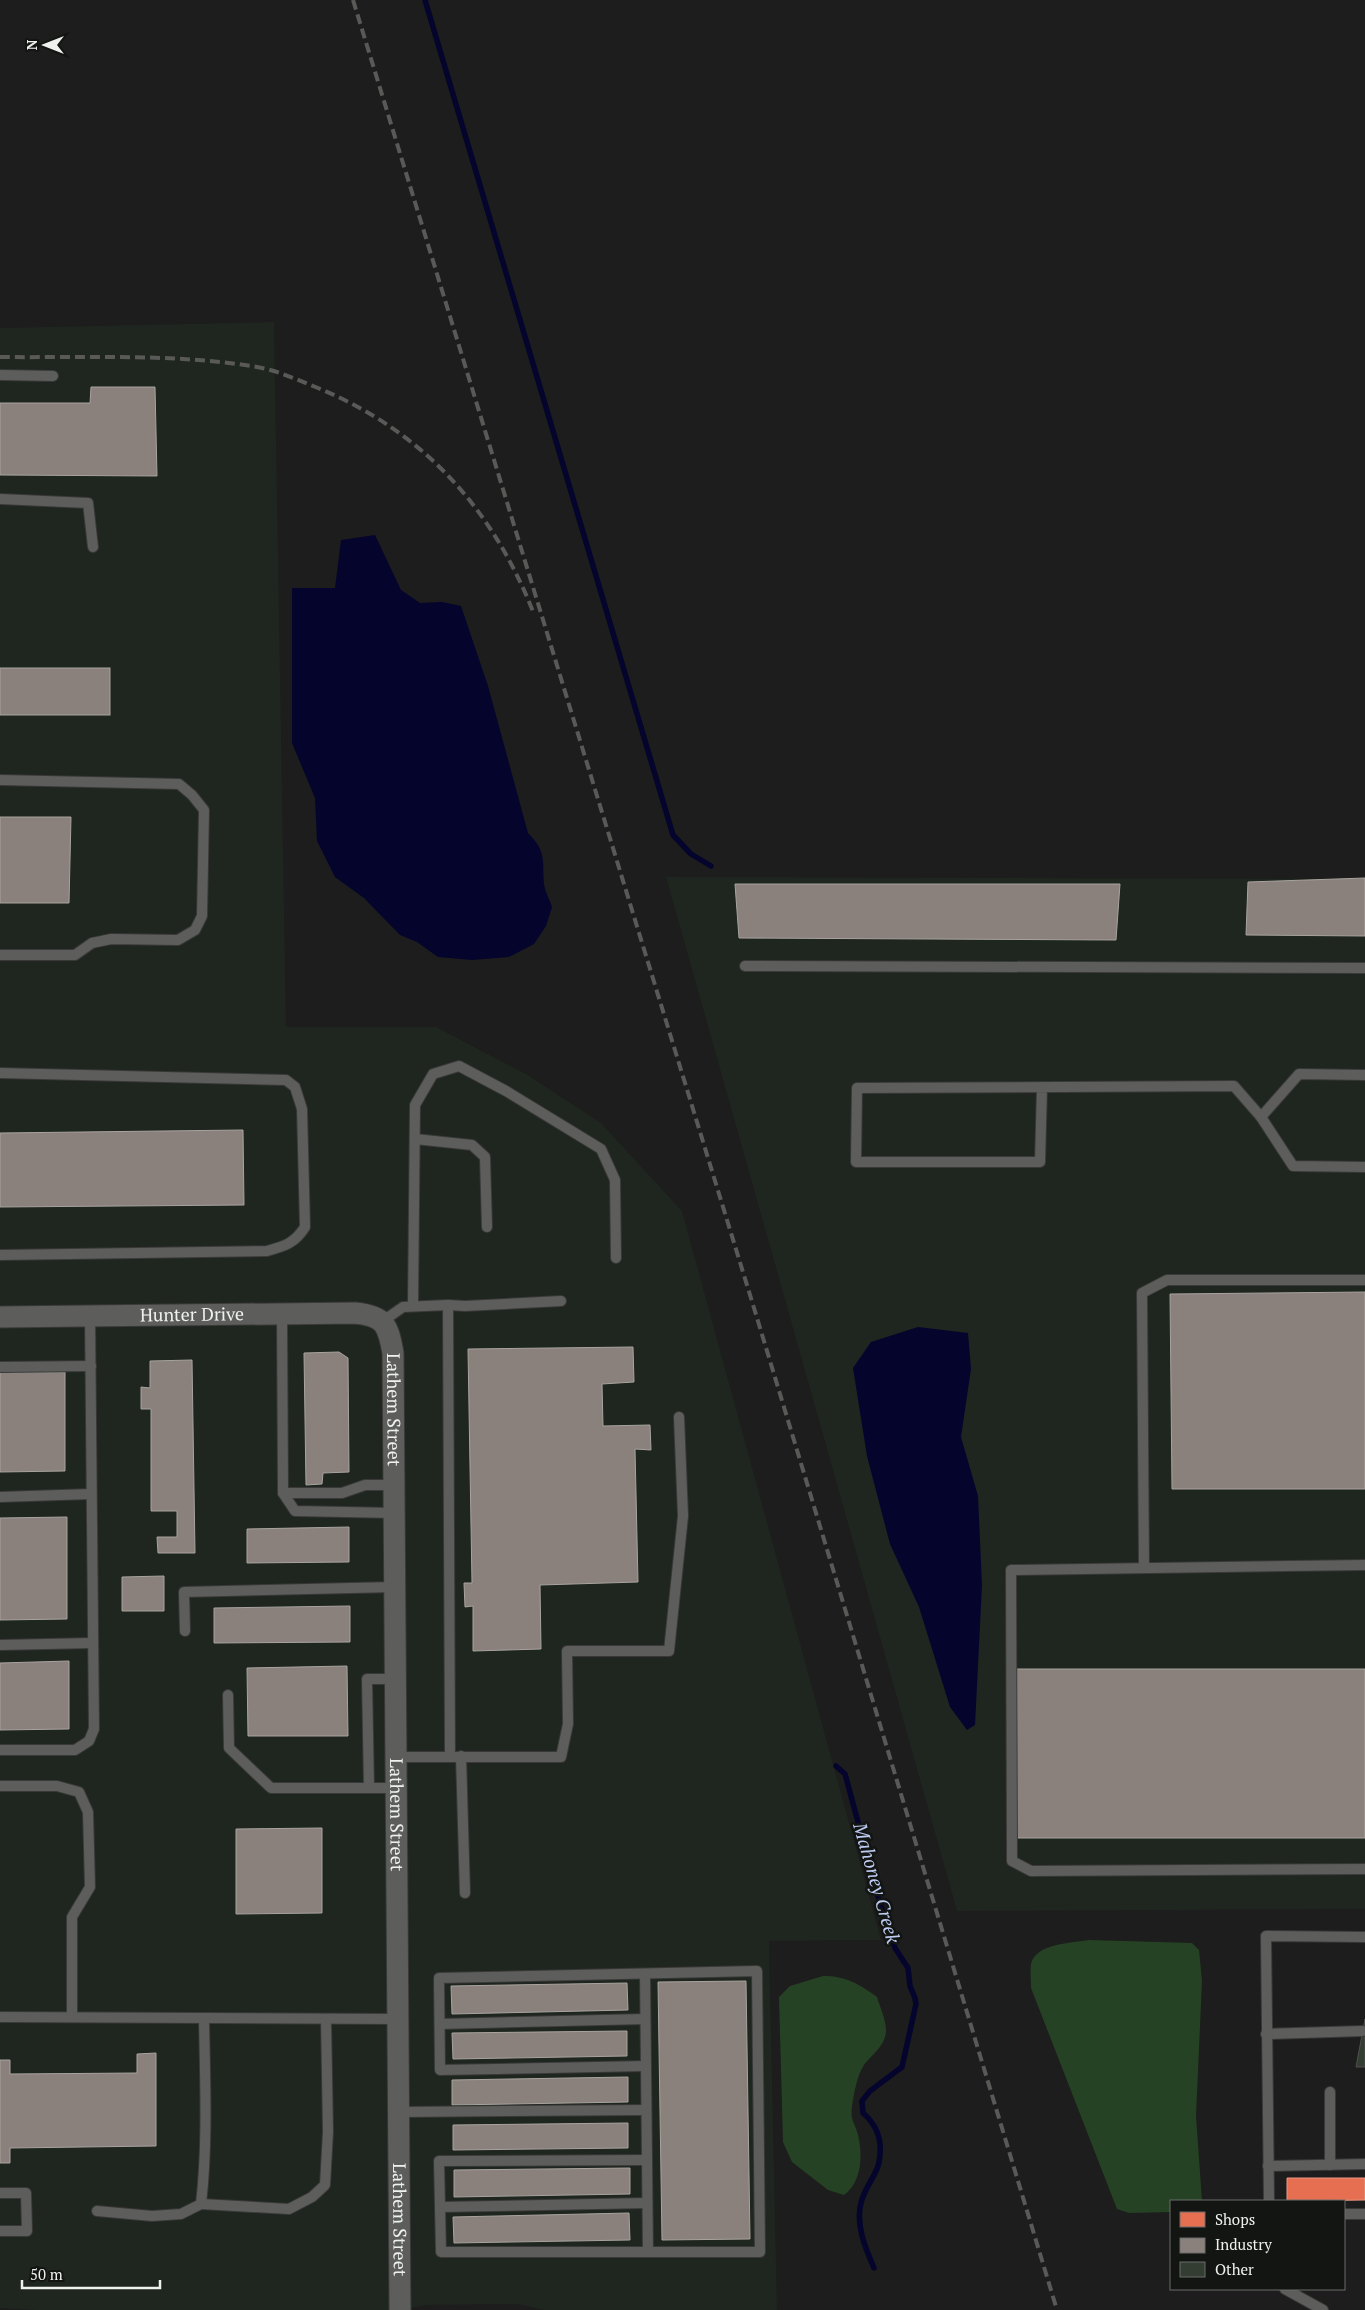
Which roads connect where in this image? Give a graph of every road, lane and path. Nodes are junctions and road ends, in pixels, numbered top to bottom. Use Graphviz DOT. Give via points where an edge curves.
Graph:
graph roads {
  1 [pos="0,374"];
  2 [pos="53,376"];
  3 [pos="0,499"];
  4 [pos="93,547"];
  5 [pos="0,780"];
  6 [pos="0,955"];
  7 [pos="745,966"];
  8 [pos="1365,968"];
  9 [pos="0,1073"];
  10 [pos="1365,1075"];
  11 [pos="1042,1087"];
  12 [pos="1261,1117"];
  13 [pos="415,1139"];
  14 [pos="1365,1167"];
  15 [pos="487,1227"];
  16 [pos="0,1255"];
  17 [pos="616,1258"];
  18 [pos="1365,1280"];
  19 [pos="561,1301"];
  20 [pos="448,1305"];
  21 [pos="413,1306"];
  22 [pos="282,1314"];
  23 [pos="90,1315"];
  24 [pos="0,1317"];
  25 [pos="383,1321"];
  26 [pos="91,1366"];
  27 [pos="0,1367"];
  28 [pos="679,1417"];
  29 [pos="394,1485"];
  30 [pos="283,1493"];
  31 [pos="91,1494"];
  32 [pos="0,1496"];
  33 [pos="394,1513"];
  34 [pos="1365,1565"];
  35 [pos="1144,1568"];
  36 [pos="395,1587"];
  37 [pos="185,1631"];
  38 [pos="92,1643"];
  39 [pos="0,1645"];
  40 [pos="395,1679"];
  41 [pos="228,1695"];
  42 [pos="0,1750"];
  43 [pos="455,1756"];
  44 [pos="396,1757"];
  45 [pos="0,1786"];
  46 [pos="369,1788"];
  47 [pos="396,1788"];
  48 [pos="1365,1870"];
  49 [pos="465,1893"];
  50 [pos="1365,1937"];
  51 [pos="644,1974"];
  52 [pos="0,2017"];
  53 [pos="72,2017"];
  54 [pos="204,2018"];
  55 [pos="326,2019"];
  56 [pos="398,2019"];
  57 [pos="645,2020"];
  58 [pos="440,2024"];
  59 [pos="1363,2031"];
  60 [pos="1266,2034"];
  61 [pos="646,2066"];
  62 [pos="1330,2092"];
  63 [pos="646,2110"];
  64 [pos="400,2112"];
  65 [pos="647,2160"];
  66 [pos="1365,2164"];
  67 [pos="1330,2165"];
  68 [pos="1268,2166"];
  69 [pos="0,2193"];
  70 [pos="1269,2200"];
  71 [pos="647,2203"];
  72 [pos="200,2204"];
  73 [pos="440,2208"];
  74 [pos="97,2211"];
  75 [pos="1345,2214"];
  76 [pos="1365,2214"];
  77 [pos="0,2231"];
  78 [pos="648,2252"];
  79 [pos="1287,2290"];
  80 [pos="400,2310"];
  81 [pos="1323,2310"];
  1 -- 2 [label="lane"];
  3 -- 4 [label="lane" via="88,503"];
  5 -- 6 [label="lane" via="179,784 204,810 202,916 195,930 178,940 111,939 92,943 75,955"];
  7 -- 8 [label="lane"];
  9 -- 16 [label="lane" via="286,1080 294,1087 302,1109 305,1227 297,1239 286,1246 267,1250"];
  10 -- 12 [label="lane" via="1299,1074"];
  11 -- 11 [label="lane" via="857,1088 856,1162 1040,1162"];
  11 -- 12 [label="lane" via="1234,1086"];
  12 -- 14 [label="lane" via="1293,1166"];
  13 -- 15 [label="lane" via="472,1145 485,1157"];
  13 -- 17 [label="lane" via="415,1105 433,1074 459,1066 506,1091 601,1149 615,1180"];
  13 -- 21 [label="lane"];
  18 -- 35 [label="lane" via="1167,1280 1142,1293"];
  19 -- 20 [label="lane"];
  20 -- 21 [label="lane"];
  20 -- 43 [label="lane"];
  21 -- 25 [label="lane" via="403,1307"];
  22 -- 23 [label="street, Hunter Drive"];
  22 -- 25 [label="street, Hunter Drive" via="355,1313 368,1314"];
  22 -- 30 [label="lane"];
  23 -- 24 [label="street, Hunter Drive"];
  23 -- 26 [label="lane"];
  25 -- 29 [label="street, Lathem Street" via="393,1353"];
  26 -- 27 [label="lane"];
  26 -- 31 [label="lane"];
  28 -- 43 [label="lane" via="683,1516 669,1651 567,1651 568,1724 561,1757"];
  29 -- 30 [label="lane" via="365,1485 342,1493"];
  29 -- 33 [label="street, Lathem Street"];
  30 -- 33 [label="lane" via="295,1511"];
  31 -- 32 [label="lane"];
  31 -- 38 [label="lane"];
  33 -- 36 [label="street, Lathem Street"];
  34 -- 35 [label="lane"];
  35 -- 48 [label="lane" via="1011,1570 1012,1861 1031,1870"];
  36 -- 37 [label="lane" via="184,1592"];
  36 -- 40 [label="street, Lathem Street"];
  38 -- 39 [label="lane"];
  38 -- 42 [label="lane" via="94,1729 89,1741 75,1750"];
  40 -- 44 [label="street, Lathem Street"];
  40 -- 46 [label="lane" via="367,1679"];
  41 -- 46 [label="lane" via="230,1748 271,1788"];
  43 -- 44 [label="lane"];
  43 -- 49 [label="lane"];
  44 -- 47 [label="street, Lathem Street"];
  45 -- 53 [label="lane" via="57,1786 79,1792 88,1812 90,1887 72,1917"];
  46 -- 47 [label="lane"];
  47 -- 56 [label="street, Lathem Street"];
  50 -- 60 [label="lane" via="1266,1936"];
  51 -- 57 [label="lane"];
  51 -- 58 [label="lane" via="439,1978"];
  51 -- 78 [label="lane" via="757,1971 760,2252"];
  52 -- 53 [label="lane"];
  53 -- 54 [label="lane"];
  54 -- 55 [label="lane"];
  54 -- 72 [label="lane" via="204,2176"];
  55 -- 56 [label="lane"];
  55 -- 72 [label="lane" via="328,2132 325,2185 312,2198 289,2209"];
  56 -- 64 [label="street, Lathem Street"];
  57 -- 58 [label="lane"];
  57 -- 61 [label="lane"];
  58 -- 61 [label="lane" via="440,2070"];
  59 -- 60 [label="lane"];
  60 -- 68 [label="lane"];
  61 -- 63 [label="lane"];
  62 -- 67 [label="lane"];
  63 -- 64 [label="lane"];
  63 -- 65 [label="lane"];
  64 -- 80 [label="street, Lathem Street"];
  65 -- 71 [label="lane"];
  65 -- 73 [label="lane" via="439,2161"];
  66 -- 67 [label="lane"];
  67 -- 68 [label="lane"];
  68 -- 70 [label="lane"];
  69 -- 77 [label="lane" via="26,2193 27,2231"];
  71 -- 73 [label="lane"];
  71 -- 78 [label="lane"];
  72 -- 74 [label="lane" via="181,2214 152,2216"];
  73 -- 78 [label="lane" via="441,2252"];
  75 -- 76 [label="lane"];
  79 -- 81 [label="lane"];
}
